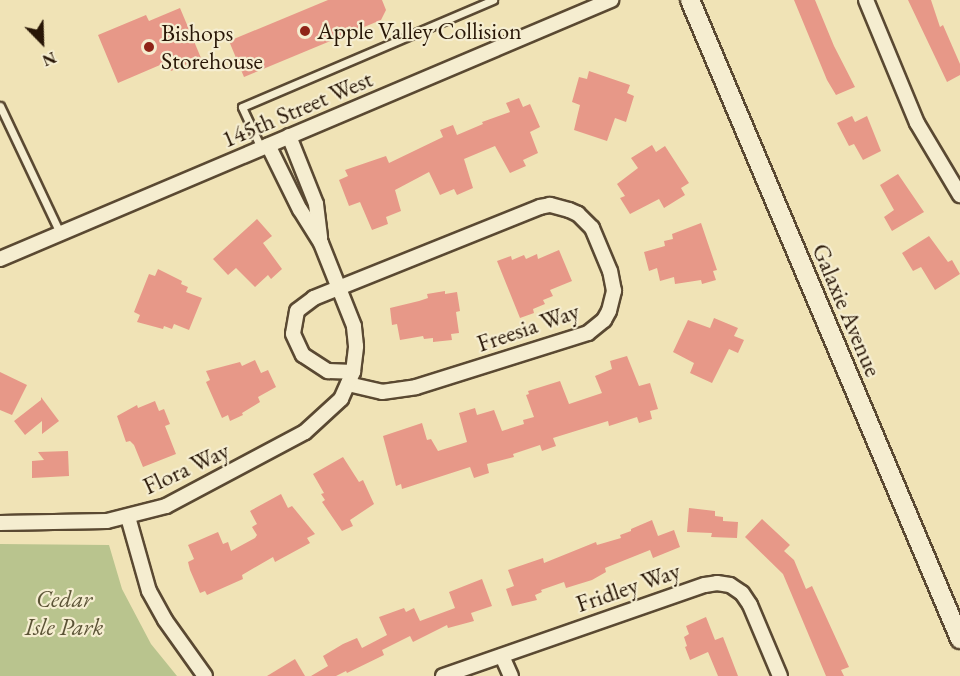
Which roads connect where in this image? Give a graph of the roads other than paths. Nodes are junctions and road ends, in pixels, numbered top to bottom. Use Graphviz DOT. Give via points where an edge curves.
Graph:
graph roads {
  1 [pos="493,0"];
  2 [pos="611,0"];
  3 [pos="690,0"];
  4 [pos="866,0"];
  5 [pos="0,106"];
  6 [pos="289,136"];
  7 [pos="264,146"];
  8 [pos="960,195"];
  9 [pos="60,233"];
  10 [pos="321,243"];
  11 [pos="0,259"];
  12 [pos="341,290"];
  13 [pos="351,378"];
  14 [pos="128,517"];
  15 [pos="0,523"];
  16 [pos="960,639"];
  17 [pos="502,656"];
  18 [pos="205,676"];
  19 [pos="443,676"];
  20 [pos="511,676"];
  21 [pos="780,676"];
  1 -- 7 [label="lane" via="242,106"];
  2 -- 6 [label="street, 145th Street West"];
  3 -- 16 [label="street, Galaxie Avenue"];
  4 -- 8 [label="street" via="917,123"];
  5 -- 9 [label="lane"];
  6 -- 7 [label="street, 145th Street West"];
  6 -- 10 [label="street, Flora Way" via="316,204"];
  7 -- 9 [label="street, 145th Street West"];
  7 -- 10 [label="street, Flora Way"];
  9 -- 11 [label="street, 145th Street West"];
  10 -- 12 [label="street, Flora Way"];
  12 -- 13 [label="street, Flora Way" via="354,326 356,346"];
  12 -- 13 [label="street" via="314,298 297,311 293,334 303,355"];
  12 -- 13 [label="street, Freesia Way" via="550,205 578,214 592,228 614,291 604,320 578,338 399,391 382,392"];
  13 -- 14 [label="street, Flora Way" via="330,411 305,432 202,489 166,506"];
  14 -- 15 [label="street, Flora Way" via="107,521"];
  14 -- 18 [label="street" via="149,591"];
  17 -- 19 [label="street, Fridley Way"];
  17 -- 20 [label="street"];
  17 -- 21 [label="street, Fridley Way" via="717,583 730,585 746,599"];
}
